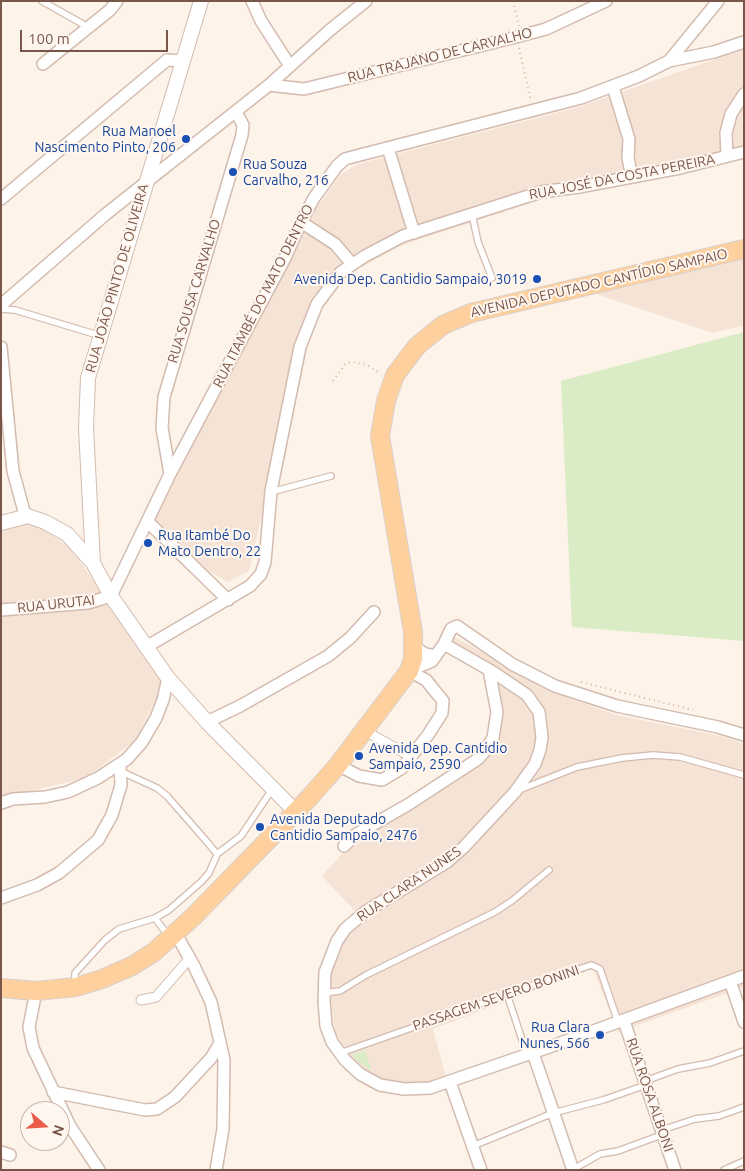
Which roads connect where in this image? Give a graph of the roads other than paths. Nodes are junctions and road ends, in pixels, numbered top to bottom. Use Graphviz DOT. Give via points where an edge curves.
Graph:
graph roads {
  1 [pos="42,1"];
  2 [pos="117,1"];
  3 [pos="201,1"];
  4 [pos="252,1"];
  5 [pos="366,1"];
  6 [pos="606,1"];
  7 [pos="718,1"];
  8 [pos="88,27"];
  9 [pos="744,42"];
  10 [pos="182,61"];
  11 [pos="669,61"];
  12 [pos="43,64"];
  13 [pos="290,66"];
  14 [pos="269,85"];
  15 [pos="613,87"];
  16 [pos="744,94"];
  17 [pos="236,112"];
  18 [pos="388,148"];
  19 [pos="744,152"];
  20 [pos="727,156"];
  21 [pos="632,177"];
  22 [pos="145,183"];
  23 [pos="1,199"];
  24 [pos="472,214"];
  25 [pos="301,222"];
  26 [pos="414,233"];
  27 [pos="744,249"];
  28 [pos="352,264"];
  29 [pos="492,278"];
  30 [pos="1,304"];
  31 [pos="1,309"];
  32 [pos="101,336"];
  33 [pos="1,347"];
  34 [pos="4,420"];
  35 [pos="170,474"];
  36 [pos="331,476"];
  37 [pos="271,492"];
  38 [pos="24,514"];
  39 [pos="148,522"];
  40 [pos="1,523"];
  41 [pos="93,563"];
  42 [pos="111,596"];
  43 [pos="228,600"];
  44 [pos="1,610"];
  45 [pos="374,612"];
  46 [pos="446,639"];
  47 [pos="146,647"];
  48 [pos="414,647"];
  49 [pos="436,656"];
  50 [pos="489,670"];
  51 [pos="409,671"];
  52 [pos="168,678"];
  53 [pos="207,722"];
  54 [pos="364,731"];
  55 [pos="744,735"];
  56 [pos="412,757"];
  57 [pos="338,765"];
  58 [pos="121,768"];
  59 [pos="744,775"];
  60 [pos="273,788"];
  61 [pos="514,792"];
  62 [pos="1,804"];
  63 [pos="296,812"];
  64 [pos="344,846"];
  65 [pos="216,854"];
  66 [pos="550,870"];
  67 [pos="1,898"];
  68 [pos="155,918"];
  69 [pos="173,936"];
  70 [pos="190,958"];
  71 [pos="744,976"];
  72 [pos="730,980"];
  73 [pos="76,987"];
  74 [pos="1,988"];
  75 [pos="36,991"];
  76 [pos="323,993"];
  77 [pos="507,994"];
  78 [pos="141,1000"];
  79 [pos="621,1022"];
  80 [pos="744,1022"];
  81 [pos="220,1043"];
  82 [pos="744,1052"];
  83 [pos="339,1053"];
  84 [pos="530,1054"];
  85 [pos="450,1082"];
  86 [pos="646,1083"];
  87 [pos="53,1092"];
  88 [pos="744,1107"];
  89 [pos="553,1113"];
  90 [pos="663,1132"];
  91 [pos="473,1146"];
  92 [pos="744,1161"];
  93 [pos="99,1170"];
  94 [pos="216,1170"];
  95 [pos="481,1170"];
  96 [pos="572,1170"];
  97 [pos="675,1170"];
  98 [pos="724,1170"];
  1 -- 8 [label="lane"];
  2 -- 8 [label="street"];
  3 -- 10 [label="street, RUA JOÃO PINTO DE OLIVEIRA"];
  4 -- 13 [label="street" via="261,22"];
  5 -- 13 [label="street"];
  6 -- 14 [label="street, RUA TRAJANO DE CARVALHO" via="570,19 519,36 304,89"];
  7 -- 11 [label="street, RUA ITAMBÉ DO MATO DENTRO"];
  8 -- 12 [label="street"];
  9 -- 11 [label="street"];
  10 -- 22 [label="street, RUA JOÃO PINTO DE OLIVEIRA"];
  10 -- 23 [label="street" via="167,60"];
  11 -- 15 [label="street, RUA ITAMBÉ DO MATO DENTRO"];
  13 -- 14 [label="street"];
  14 -- 17 [label="street"];
  15 -- 18 [label="street, RUA ITAMBÉ DO MATO DENTRO"];
  15 -- 21 [label="street" via="630,139 628,158"];
  16 -- 20 [label="street" via="731,114 726,133"];
  17 -- 22 [label="street"];
  17 -- 35 [label="street, RUA SOUSA CARVALHO" via="243,126 242,134 164,397 162,428"];
  18 -- 25 [label="street, RUA ITAMBÉ DO MATO DENTRO" via="345,159 314,198"];
  18 -- 26 [label="street"];
  19 -- 20 [label="street, RUA JOSÉ DA COSTA PEREIRA"];
  20 -- 21 [label="street, RUA JOSÉ DA COSTA PEREIRA"];
  21 -- 24 [label="street, RUA JOSÉ DA COSTA PEREIRA" via="541,192"];
  22 -- 30 [label="street"];
  22 -- 32 [label="street, RUA JOÃO PINTO DE OLIVEIRA"];
  24 -- 26 [label="street, RUA JOSÉ DA COSTA PEREIRA"];
  24 -- 29 [label="lane" via="478,242"];
  25 -- 28 [label="street" via="334,244"];
  25 -- 35 [label="street, RUA ITAMBÉ DO MATO DENTRO"];
  26 -- 28 [label="street, RUA JOSÉ DA COSTA PEREIRA"];
  27 -- 48 [label="main road, AVENIDA DEPUTADO CANTÍDIO SAMPAIO" via="459,317 443,325 417,346 393,381 380,436"];
  28 -- 37 [label="street, RUA JOSÉ DA COSTA PEREIRA" via="325,292 305,332 294,370"];
  31 -- 32 [label="lane" via="15,310"];
  32 -- 41 [label="street, RUA JOÃO PINTO DE OLIVEIRA" via="85,398"];
  33 -- 34 [label="street"];
  34 -- 38 [label="street" via="15,485"];
  35 -- 39 [label="street, RUA ITAMBÉ DO MATO DENTRO"];
  36 -- 37 [label="lane"];
  37 -- 43 [label="street, RUA JOSÉ DA COSTA PEREIRA" via="265,562 261,574 250,586"];
  38 -- 40 [label="street"];
  38 -- 41 [label="street" via="65,532"];
  39 -- 42 [label="street, RUA ITAMBÉ DO MATO DENTRO"];
  39 -- 43 [label="street"];
  41 -- 42 [label="street"];
  42 -- 44 [label="street, RUA URUTAI" via="88,603"];
  42 -- 47 [label="street"];
  43 -- 47 [label="street, RUA JOSÉ DA COSTA PEREIRA"];
  45 -- 53 [label="street" via="328,656"];
  46 -- 49 [label="street, AVENIDA DEPUTADO CANTÍDIO SAMPAIO"];
  46 -- 50 [label="street, RUA CLARA NUNES"];
  46 -- 55 [label="street" via="454,626 462,628 532,676 574,692 617,706"];
  47 -- 52 [label="street"];
  48 -- 49 [label="street"];
  48 -- 51 [label="main road, AVENIDA DEPUTADO CANTÍDIO SAMPAIO"];
  49 -- 51 [label="street, AVENIDA DEPUTADO CANTÍDIO SAMPAIO"];
  50 -- 61 [label="street, RUA CLARA NUNES" via="527,695 541,720 538,757"];
  50 -- 64 [label="street" via="497,712 493,738 485,751 409,804 355,835"];
  51 -- 54 [label="main road, AVENIDA DEPUTADO CANTÍDIO SAMPAIO"];
  51 -- 56 [label="street" via="435,689 444,706"];
  52 -- 53 [label="street"];
  52 -- 58 [label="street" via="163,700 152,724"];
  53 -- 60 [label="street"];
  54 -- 56 [label="street"];
  54 -- 57 [label="main road, AVENIDA DEPUTADO CANTÍDIO SAMPAIO"];
  56 -- 57 [label="street" via="402,768 382,780 359,776"];
  57 -- 63 [label="main road, AVENIDA DEPUTADO CANTÍDIO SAMPAIO"];
  58 -- 62 [label="street" via="68,792 13,799"];
  58 -- 65 [label="lane" via="167,796"];
  58 -- 67 [label="street" via="112,815 95,844 59,873 38,885"];
  59 -- 61 [label="lane" via="680,757 645,756 578,767"];
  60 -- 63 [label="street"];
  60 -- 65 [label="lane" via="241,836"];
  61 -- 76 [label="street, RUA CLARA NUNES" via="482,830 447,862 378,904 345,929 328,962"];
  63 -- 69 [label="main road, AVENIDA DEPUTADO CANTÍDIO SAMPAIO"];
  65 -- 68 [label="lane" via="202,882"];
  66 -- 76 [label="lane" via="495,912 340,991"];
  68 -- 69 [label="lane"];
  68 -- 73 [label="lane" via="119,929 105,940 75,972"];
  69 -- 70 [label="street"];
  69 -- 73 [label="main road, AVENIDA DEPUTADO CANTÍDIO SAMPAIO" via="132,966"];
  70 -- 78 [label="street" via="156,997"];
  70 -- 81 [label="street" via="211,1002"];
  71 -- 72 [label="street, RUA CLARA NUNES"];
  72 -- 79 [label="street, RUA CLARA NUNES"];
  72 -- 80 [label="street"];
  73 -- 75 [label="main road, AVENIDA DEPUTADO CANTÍDIO SAMPAIO"];
  74 -- 75 [label="main road, AVENIDA DEPUTADO CANTÍDIO SAMPAIO"];
  75 -- 87 [label="street" via="30,1037"];
  76 -- 83 [label="street, RUA CLARA NUNES" via="326,1026"];
  77 -- 79 [label="lane, PASSAGEM SEVERO BONINI" via="594,965 600,969"];
  77 -- 83 [label="lane, PASSAGEM SEVERO BONINI"];
  77 -- 84 [label="lane"];
  79 -- 84 [label="street, RUA CLARA NUNES"];
  79 -- 86 [label="street, RUA ROSA ALBONI"];
  81 -- 87 [label="street" via="181,1091 157,1109 145,1110"];
  81 -- 94 [label="street" via="225,1096 222,1147"];
  82 -- 86 [label="lane" via="678,1069"];
  83 -- 85 [label="street, RUA CLARA NUNES" via="360,1074 387,1087 430,1088"];
  84 -- 85 [label="street, RUA CLARA NUNES"];
  84 -- 89 [label="street"];
  85 -- 91 [label="street"];
  86 -- 89 [label="lane" via="603,1100"];
  86 -- 90 [label="street, RUA ROSA ALBONI"];
  87 -- 93 [label="street" via="79,1142"];
  88 -- 90 [label="lane" via="719,1116 695,1119"];
  89 -- 91 [label="lane"];
  89 -- 96 [label="street"];
  90 -- 96 [label="lane" via="600,1154"];
  90 -- 97 [label="street, RUA ROSA ALBONI"];
  91 -- 95 [label="street"];
  92 -- 98 [label="lane"];
}
